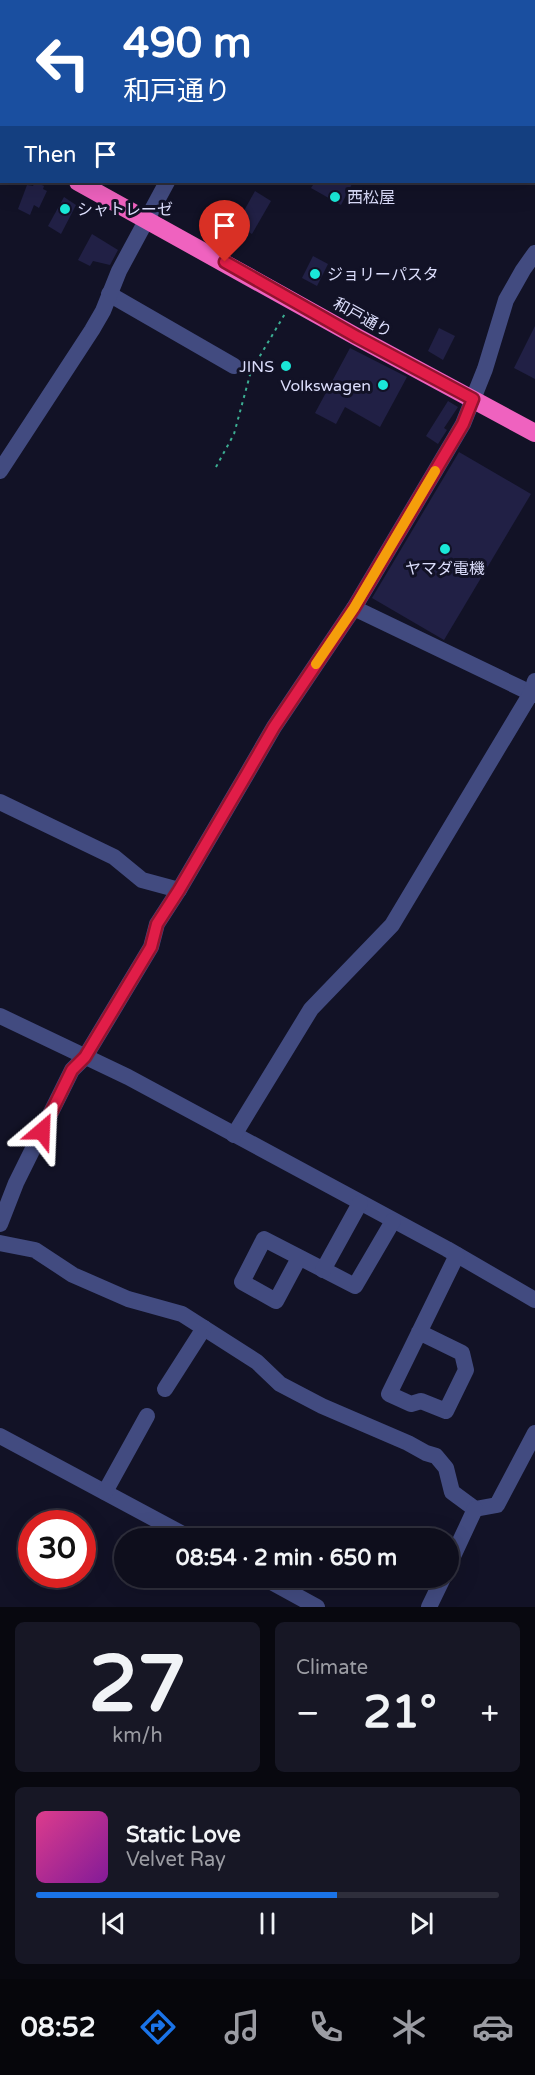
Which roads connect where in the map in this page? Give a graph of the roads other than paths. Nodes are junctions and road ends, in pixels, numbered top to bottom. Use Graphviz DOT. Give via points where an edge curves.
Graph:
graph roads {
  1 [pos="80,183"];
  2 [pos="165,183"];
  3 [pos="145,219"];
  4 [pos="535,253"];
  5 [pos="109,294"];
  6 [pos="234,366"];
  7 [pos="473,399"];
  8 [pos="535,433"];
  9 [pos="0,471"];
  10 [pos="354,608"];
  11 [pos="534,690"];
  12 [pos="0,802"];
  13 [pos="179,890"];
  14 [pos="0,1016"];
  15 [pos="85,1057"];
  16 [pos="234,1135"];
  17 [pos="360,1203"];
  18 [pos="393,1221"];
  19 [pos="0,1224"];
  20 [pos="0,1243"];
  21 [pos="456,1255"];
  22 [pos="299,1258"];
  23 [pos="323,1270"];
  24 [pos="535,1300"];
  25 [pos="204,1328"];
  26 [pos="419,1332"];
  27 [pos="165,1389"];
  28 [pos="147,1416"];
  29 [pos="535,1433"];
  30 [pos="0,1436"];
  31 [pos="105,1492"];
  32 [pos="475,1509"];
  33 [pos="172,1528"];
  34 [pos="459,1544"];
  35 [pos="281,1588"];
  36 [pos="438,1588"];
  37 [pos="312,1606"];
  38 [pos="429,1607"];
  1 -- 3 [label="highway, 和戸通り"];
  2 -- 3 [label="street"];
  3 -- 5 [label="street"];
  3 -- 7 [label="highway, 和戸通り"];
  4 -- 7 [label="street" via="506,300"];
  5 -- 6 [label="street"];
  5 -- 9 [label="street" via="92,330"];
  7 -- 8 [label="highway, 和戸通り"];
  7 -- 10 [label="street" via="463,424"];
  10 -- 11 [label="street"];
  10 -- 13 [label="street" via="274,727"];
  11 -- 16 [label="street" via="392,925 311,1009"];
  12 -- 13 [label="street" via="114,857 142,880"];
  13 -- 15 [label="street" via="157,924 151,947"];
  14 -- 15 [label="street"];
  15 -- 16 [label="street"];
  15 -- 19 [label="street" via="72,1070"];
  16 -- 17 [label="street"];
  17 -- 18 [label="street"];
  17 -- 23 [label="street"];
  18 -- 21 [label="street"];
  18 -- 23 [label="street" via="355,1286"];
  20 -- 25 [label="street" via="35,1250 73,1275 128,1299 182,1314"];
  21 -- 24 [label="street"];
  21 -- 26 [label="street"];
  22 -- 23 [label="street"];
  25 -- 27 [label="street"];
  25 -- 32 [label="street" via="257,1362 280,1384 436,1456 446,1468 452,1492"];
  26 -- 26 [label="street" via="389,1394 411,1404 421,1401 446,1411 466,1370 462,1353"];
  28 -- 31 [label="street"];
  29 -- 32 [label="street" via="497,1505"];
  30 -- 31 [label="street"];
  31 -- 33 [label="street"];
  32 -- 34 [label="street"];
  35 -- 37 [label="street"];
  36 -- 38 [label="street"];
}
